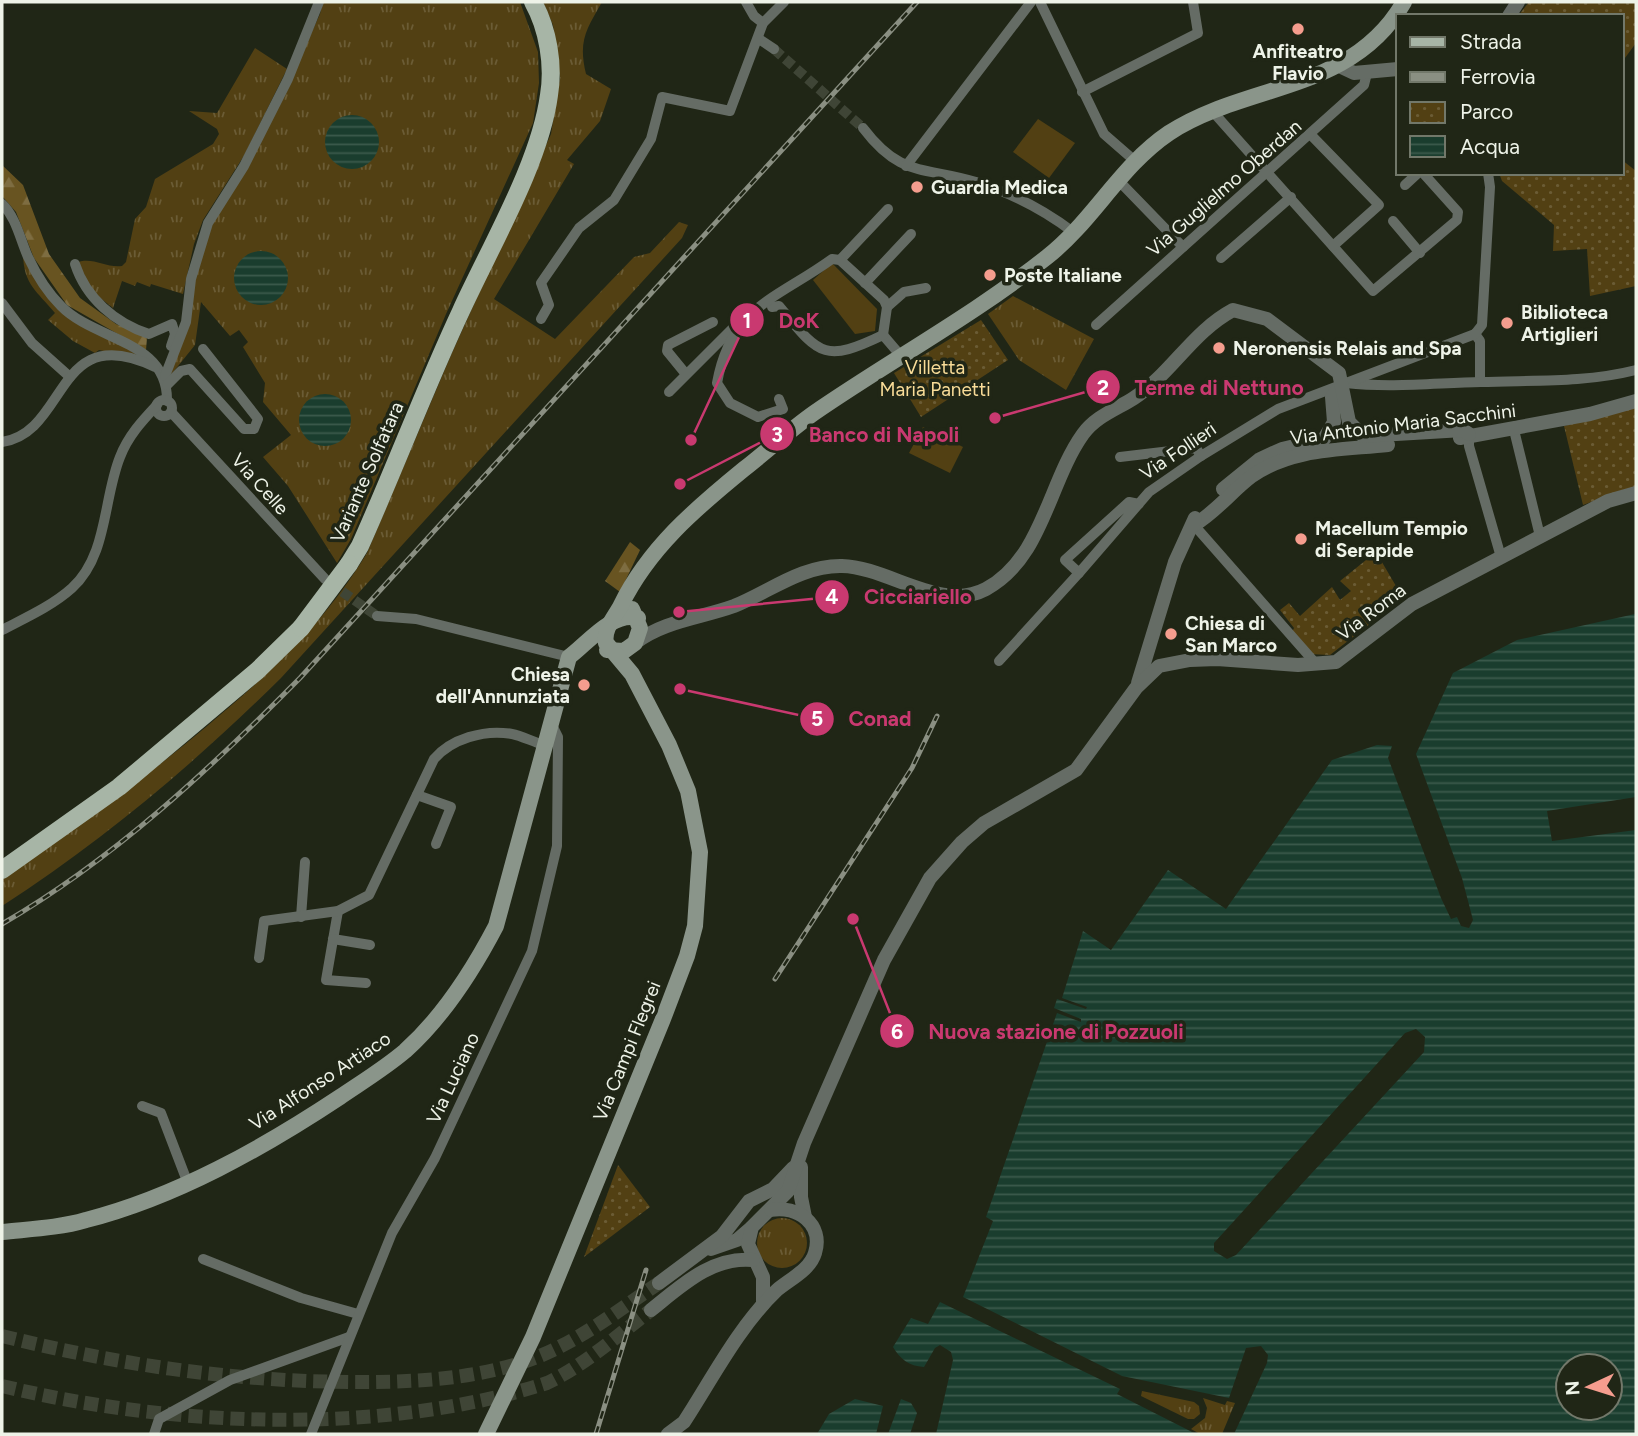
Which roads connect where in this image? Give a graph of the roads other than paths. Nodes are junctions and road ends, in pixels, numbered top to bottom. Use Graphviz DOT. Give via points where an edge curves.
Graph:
graph roads {
  1 [pos="319,2"];
  2 [pos="533,2"];
  3 [pos="746,2"];
  4 [pos="784,2"];
  5 [pos="1031,2"];
  6 [pos="1040,2"];
  7 [pos="1193,2"];
  8 [pos="1404,2"];
  9 [pos="763,23"];
  10 [pos="759,39"];
  11 [pos="774,49"];
  12 [pos="1337,65"];
  13 [pos="1396,69"];
  14 [pos="1367,73"];
  15 [pos="1082,92"];
  16 [pos="1214,113"];
  17 [pos="863,128"];
  18 [pos="1311,135"];
  19 [pos="1135,161"];
  20 [pos="906,166"];
  21 [pos="1269,172"];
  22 [pos="1416,175"];
  23 [pos="1425,175"];
  24 [pos="1488,175"];
  25 [pos="1118,180"];
  26 [pos="1405,184"];
  27 [pos="1291,197"];
  28 [pos="2,204"];
  29 [pos="888,209"];
  30 [pos="1393,221"];
  31 [pos="1073,232"];
  32 [pos="911,234"];
  33 [pos="1333,246"];
  34 [pos="1183,247"];
  35 [pos="1420,253"];
  36 [pos="1221,258"];
  37 [pos="840,260"];
  38 [pos="75,264"];
  39 [pos="865,282"];
  40 [pos="926,288"];
  41 [pos="2,303"];
  42 [pos="772,307"];
  43 [pos="887,307"];
  44 [pos="725,318"];
  45 [pos="541,319"];
  46 [pos="713,322"];
  47 [pos="736,326"];
  48 [pos="1096,326"];
  49 [pos="1475,334"];
  50 [pos="886,337"];
  51 [pos="203,349"];
  52 [pos="901,356"];
  53 [pos="1636,370"];
  54 [pos="685,373"];
  55 [pos="163,375"];
  56 [pos="70,377"];
  57 [pos="1480,382"];
  58 [pos="669,391"];
  59 [pos="1340,392"];
  60 [pos="779,399"];
  61 [pos="1636,401"];
  62 [pos="162,403"];
  63 [pos="1514,430"];
  64 [pos="1469,435"];
  65 [pos="2,442"];
  66 [pos="1201,456"];
  67 [pos="1120,457"];
  68 [pos="1636,493"];
  69 [pos="1139,504"];
  70 [pos="1104,524"];
  71 [pos="1194,525"];
  72 [pos="1113,533"];
  73 [pos="1540,536"];
  74 [pos="1091,538"];
  75 [pos="1102,546"];
  76 [pos="1502,557"];
  77 [pos="1079,573"];
  78 [pos="325,579"];
  79 [pos="635,580"];
  80 [pos="377,617"];
  81 [pos="638,618"];
  82 [pos="610,624"];
  83 [pos="668,625"];
  84 [pos="2,629"];
  85 [pos="635,643"];
  86 [pos="609,650"];
  87 [pos="571,655"];
  88 [pos="999,661"];
  89 [pos="1317,665"];
  90 [pos="632,674"];
  91 [pos="1136,688"];
  92 [pos="550,720"];
  93 [pos="544,745"];
  94 [pos="417,795"];
  95 [pos="436,844"];
  96 [pos="305,862"];
  97 [pos="2,870"];
  98 [pos="338,911"];
  99 [pos="301,917"];
  100 [pos="333,939"];
  101 [pos="370,945"];
  102 [pos="258,958"];
  103 [pos="366,982"];
  104 [pos="142,1106"];
  105 [pos="799,1158"];
  106 [pos="187,1181"];
  107 [pos="771,1210"];
  108 [pos="805,1217"];
  109 [pos="752,1227"];
  110 [pos="2,1232"];
  111 [pos="701,1252"];
  112 [pos="203,1259"];
  113 [pos="756,1264"];
  114 [pos="796,1274"];
  115 [pos="659,1283"];
  116 [pos="763,1304"];
  117 [pos="651,1310"];
  118 [pos="358,1314"];
  119 [pos="349,1336"];
  120 [pos="154,1434"];
  121 [pos="311,1434"];
  122 [pos="486,1434"];
  123 [pos="668,1434"];
  1 -- 55 [label="street" via="288,79 244,166 208,223 191,279 186,322"];
  2 -- 97 [label="main road, Variante Solfatara, bridge" via="544,29 550,73 540,135 349,564 301,628 257,671 119,787"];
  3 -- 9 [label="street"];
  4 -- 9 [label="street"];
  5 -- 20 [label="street"];
  6 -- 15 [label="street"];
  7 -- 15 [label="street" via="1198,33"];
  8 -- 12 [label="main road" via="1374,38"];
  9 -- 10 [label="street"];
  10 -- 11 [label="street"];
  10 -- 45 [label="street" via="730,111 662,97 651,139 614,200 579,228 541,283 549,305"];
  12 -- 14 [label="street"];
  12 -- 16 [label="main road"];
  13 -- 14 [label="street"];
  14 -- 18 [label="street, Via Guglielmo Oberdan" via="1364,85"];
  15 -- 19 [label="street" via="1104,134"];
  16 -- 19 [label="main road" via="1172,131"];
  16 -- 21 [label="street"];
  17 -- 20 [label="street" via="886,155"];
  18 -- 21 [label="street, Via Guglielmo Oberdan"];
  18 -- 33 [label="street" via="1379,205"];
  19 -- 25 [label="main road"];
  20 -- 31 [label="street" via="977,181 1044,210"];
  21 -- 27 [label="street"];
  21 -- 34 [label="street, Via Guglielmo Oberdan"];
  22 -- 26 [label="street"];
  23 -- 35 [label="street" via="1458,212 1457,220"];
  24 -- 49 [label="street" via="1482,325"];
  25 -- 31 [label="main road"];
  25 -- 34 [label="street"];
  27 -- 33 [label="street"];
  27 -- 36 [label="street"];
  28 -- 55 [label="street" via="12,216 29,259 62,308 147,356"];
  29 -- 37 [label="street"];
  30 -- 35 [label="street"];
  31 -- 52 [label="main road" via="1013,283"];
  32 -- 39 [label="street"];
  33 -- 35 [label="street" via="1373,291"];
  34 -- 48 [label="street, Via Guglielmo Oberdan"];
  37 -- 39 [label="street"];
  37 -- 47 [label="street" via="832,259 788,284"];
  38 -- 55 [label="street" via="88,293 110,313 149,334 172,324 175,334"];
  39 -- 43 [label="street"];
  40 -- 43 [label="street" via="904,292"];
  41 -- 56 [label="street" via="32,344"];
  42 -- 50 [label="street" via="779,306 809,342 829,354"];
  43 -- 50 [label="street"];
  44 -- 47 [label="street"];
  46 -- 54 [label="street" via="668,345 667,351"];
  47 -- 54 [label="street"];
  47 -- 60 [label="street" via="717,383 730,403 758,416 783,409"];
  49 -- 57 [label="street" via="1480,341"];
  49 -- 59 [label="street, Via Follieri"];
  50 -- 52 [label="street"];
  51 -- 55 [label="street" via="258,419 254,429 244,429 190,369"];
  52 -- 79 [label="main road" via="812,415 715,493 657,548"];
  53 -- 57 [label="street" via="1585,379"];
  54 -- 58 [label="street"];
  55 -- 56 [label="street" via="103,354"];
  55 -- 62 [label="street"];
  56 -- 65 [label="street" via="28,432"];
  57 -- 59 [label="street"];
  59 -- 64 [label="street" via="1349,422 1363,436 1463,430"];
  59 -- 66 [label="street, Via Follieri" via="1278,409"];
  59 -- 71 [label="street" via="1329,434 1320,441 1282,449 1241,472 1196,514"];
  59 -- 83 [label="street" via="1339,373 1267,319 1233,310 1195,336 1157,380 1087,429 1016,566 985,589 949,595 880,572 831,567 799,575 736,605"];
  61 -- 63 [label="street, Via Antonio Maria Sacchini"];
  62 -- 78 [label="street, Via Celle" via="159,415 171,412"];
  62 -- 84 [label="street" via="134,429 119,459 97,545 74,587"];
  63 -- 64 [label="street, Via Antonio Maria Sacchini"];
  63 -- 73 [label="street"];
  64 -- 71 [label="street, Via Antonio Maria Sacchini" via="1289,457 1251,477"];
  64 -- 76 [label="street"];
  66 -- 67 [label="street" via="1196,449"];
  66 -- 69 [label="street, Via Follieri"];
  68 -- 73 [label="street, Via Roma" via="1608,500"];
  69 -- 70 [label="street" via="1129,502"];
  69 -- 72 [label="street"];
  70 -- 72 [label="street"];
  70 -- 74 [label="street"];
  71 -- 89 [label="street"];
  71 -- 91 [label="street" via="1175,562"];
  72 -- 75 [label="street"];
  73 -- 76 [label="street, Via Roma"];
  74 -- 75 [label="street"];
  74 -- 77 [label="street" via="1065,560"];
  75 -- 77 [label="street"];
  76 -- 89 [label="street, Via Roma" via="1412,604 1342,658"];
  77 -- 88 [label="street"];
  79 -- 81 [label="main road" via="631,606"];
  79 -- 82 [label="main road"];
  80 -- 87 [label="street" via="416,619"];
  81 -- 82 [label="main road" via="621,618"];
  81 -- 83 [label="street"];
  81 -- 85 [label="main road"];
  82 -- 86 [label="main road" via="605,638"];
  82 -- 87 [label="main road"];
  83 -- 85 [label="street"];
  85 -- 86 [label="main road" via="624,651"];
  85 -- 90 [label="main road"];
  86 -- 87 [label="main road" via="592,648"];
  86 -- 90 [label="main road, Via Campi Flegrei"];
  87 -- 92 [label="main road, Via Alfonso Artiaco"];
  89 -- 91 [label="street, Via Roma" via="1190,660 1159,666"];
  90 -- 122 [label="main road, Via Campi Flegrei" via="669,745 693,808 700,867 695,926 659,1031 527,1349"];
  91 -- 105 [label="street" via="1076,770 984,823 934,872 864,1002"];
  92 -- 93 [label="main road, Via Alfonso Artiaco"];
  92 -- 118 [label="street, Via Luciano" via="558,737 557,846 532,951 435,1158 392,1233"];
  93 -- 94 [label="street" via="506,733 454,741 434,759"];
  93 -- 106 [label="main road, Via Alfonso Artiaco" via="496,926 442,1010 383,1069 270,1140"];
  94 -- 95 [label="street" via="451,807"];
  94 -- 98 [label="street" via="369,895"];
  96 -- 99 [label="street"];
  98 -- 99 [label="street"];
  98 -- 100 [label="street"];
  99 -- 102 [label="street" via="264,921"];
  100 -- 101 [label="street"];
  100 -- 103 [label="street" via="326,980"];
  104 -- 106 [label="street" via="161,1113"];
  105 -- 107 [label="street" via="788,1191"];
  105 -- 108 [label="street"];
  105 -- 111 [label="street" via="773,1189 749,1201 727,1232"];
  106 -- 110 [label="main road, Via Alfonso Artiaco" via="128,1208 85,1221"];
  107 -- 108 [label="street" via="789,1208"];
  107 -- 109 [label="street"];
  108 -- 114 [label="street" via="817,1243 811,1262"];
  109 -- 111 [label="street" via="737,1240"];
  109 -- 113 [label="street" via="748,1244"];
  111 -- 115 [label="street"];
  112 -- 118 [label="street" via="301,1298"];
  113 -- 114 [label="street" via="776,1276"];
  113 -- 116 [label="street" via="764,1284"];
  113 -- 117 [label="street" via="729,1260 704,1271"];
  114 -- 116 [label="street"];
  116 -- 123 [label="street" via="684,1422"];
  118 -- 119 [label="street, Via Luciano"];
  119 -- 120 [label="street" via="230,1380 159,1419"];
  119 -- 121 [label="street, Via Luciano"];
}
